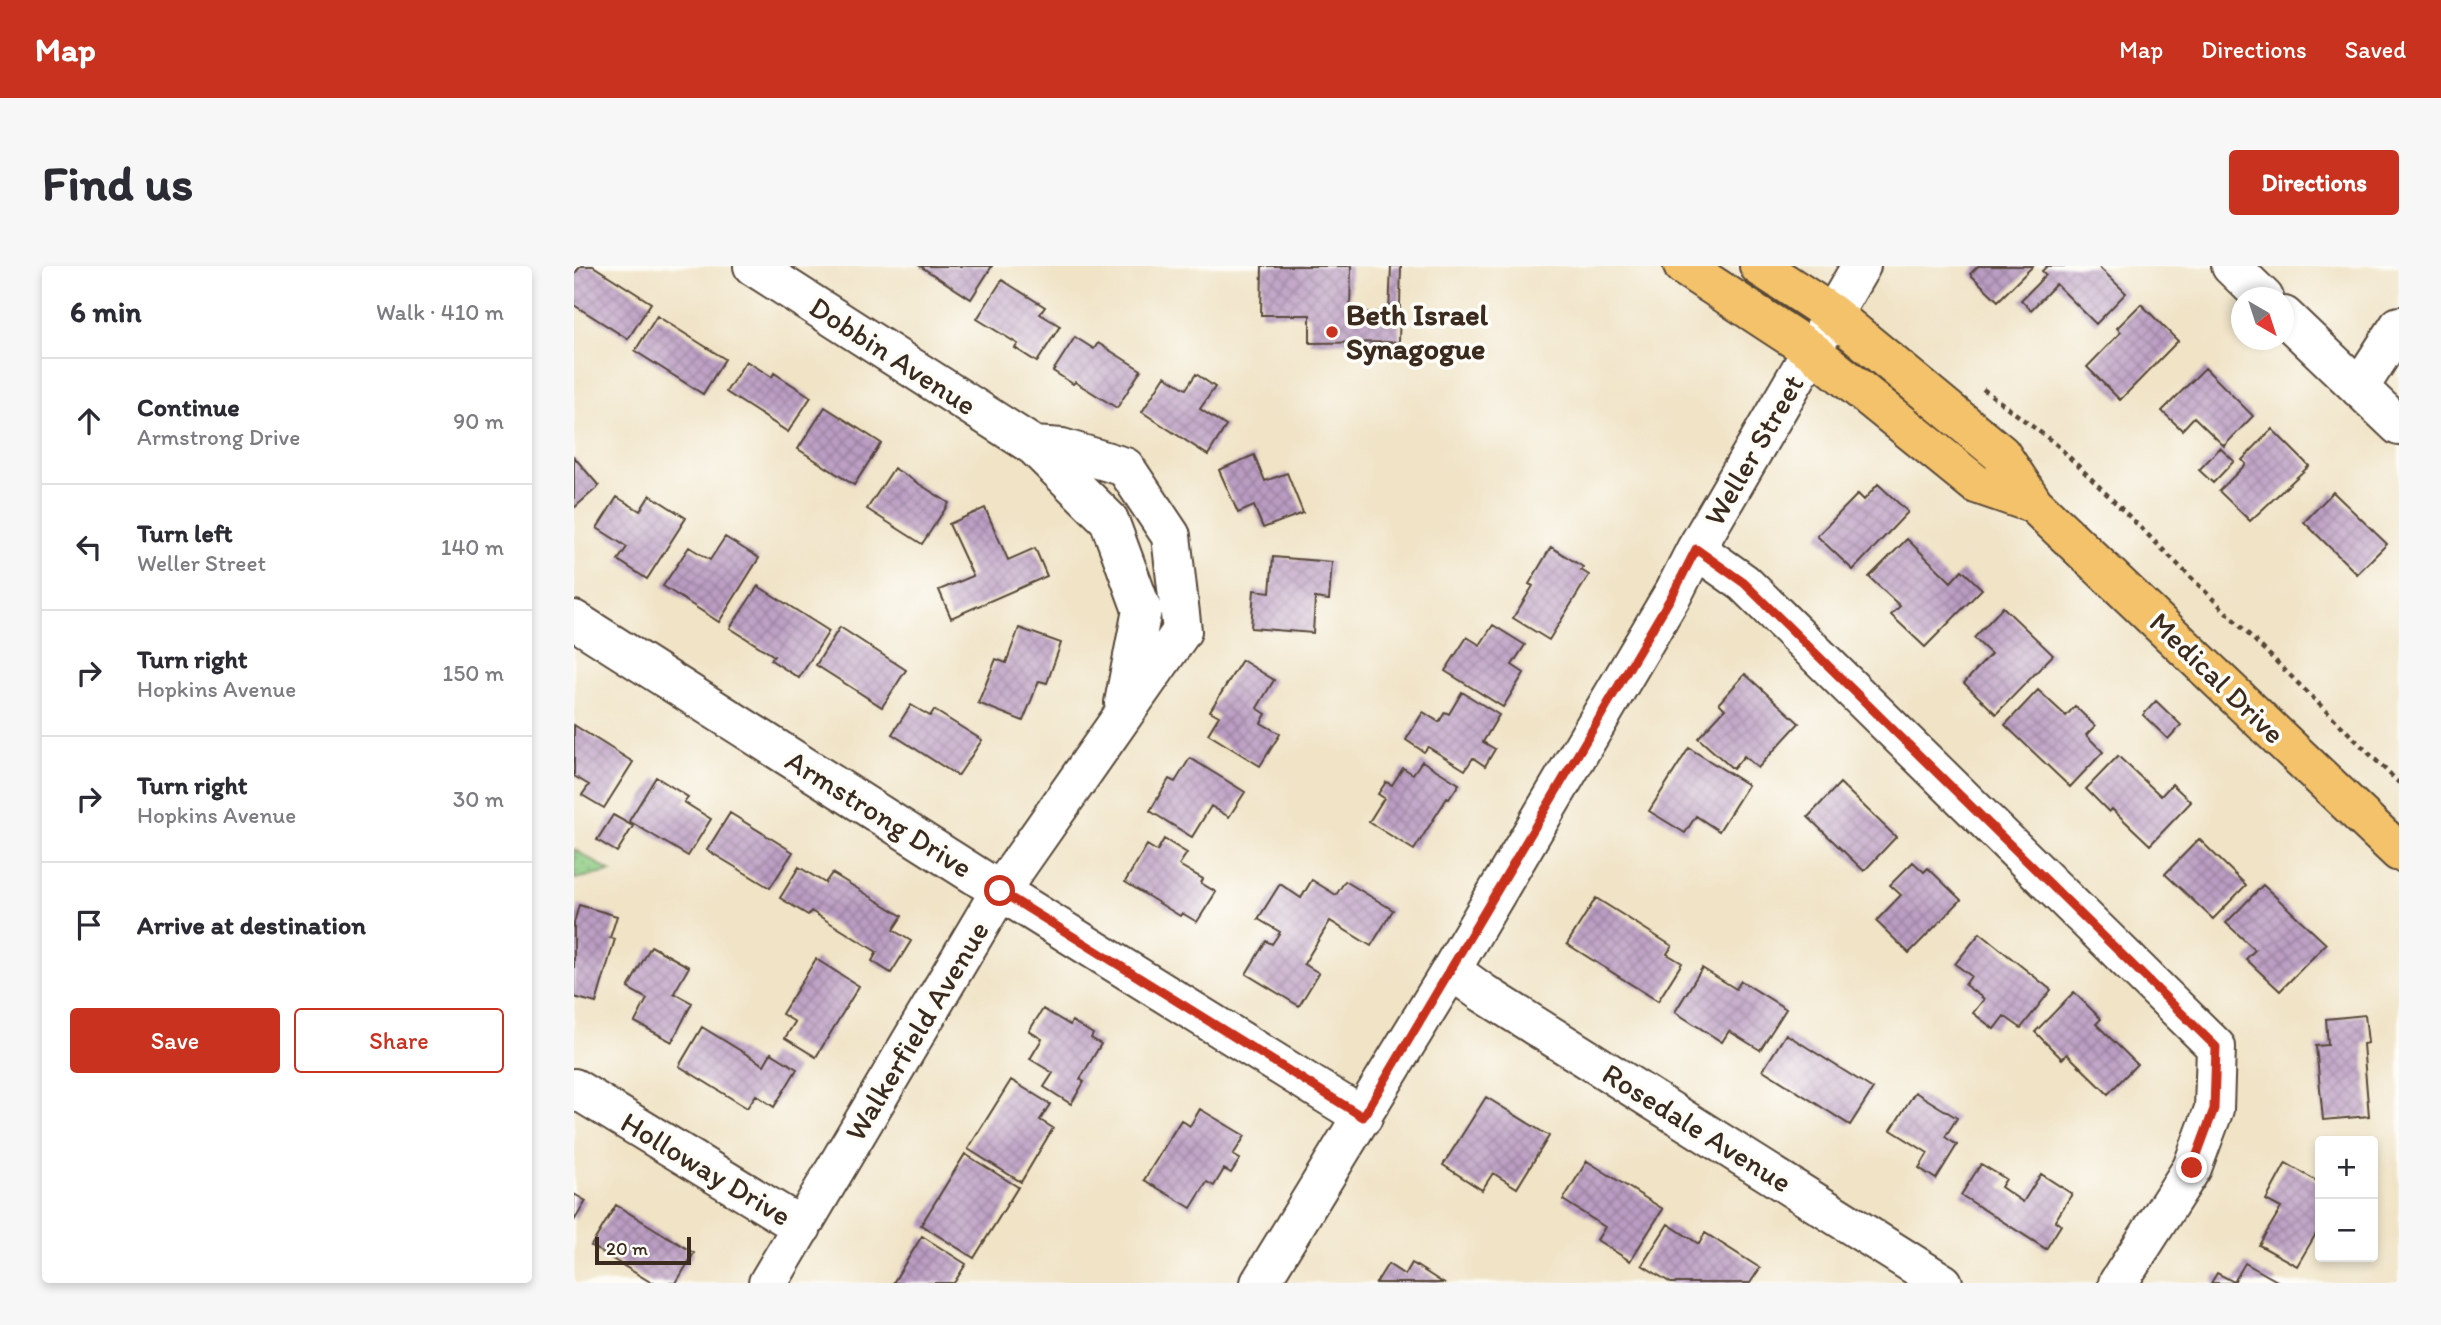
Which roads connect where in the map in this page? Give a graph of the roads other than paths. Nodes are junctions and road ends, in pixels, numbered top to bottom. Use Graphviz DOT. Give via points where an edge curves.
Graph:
graph roads {
  1 [pos="753,266"];
  2 [pos="1683,266"];
  3 [pos="1759,266"];
  4 [pos="1861,266"];
  5 [pos="2231,266"];
  6 [pos="2253,287"];
  7 [pos="1832,314"];
  8 [pos="2294,326"];
  9 [pos="2399,326"];
  10 [pos="1811,349"];
  11 [pos="2359,388"];
  12 [pos="2399,426"];
  13 [pos="1034,446"];
  14 [pos="2034,504"];
  15 [pos="1696,549"];
  16 [pos="574,620"];
  17 [pos="1122,715"];
  18 [pos="2399,852"];
  19 [pos="1000,891"];
  20 [pos="1451,970"];
  21 [pos="574,1088"];
  22 [pos="1363,1117"];
  23 [pos="802,1227"];
  24 [pos="768,1283"];
  25 [pos="1260,1283"];
  26 [pos="1943,1283"];
  27 [pos="2118,1283"];
  1 -- 13 [label="street, Dobbin Avenue"];
  2 -- 10 [label="main road, Medical Drive"];
  3 -- 7 [label="main road, Medical Drive"];
  4 -- 7 [label="street, Weller Street"];
  5 -- 6 [label="street"];
  7 -- 10 [label="street, Weller Street"];
  7 -- 14 [label="main road, Medical Drive" via="2001,454"];
  8 -- 11 [label="street"];
  9 -- 11 [label="street"];
  10 -- 14 [label="main road, Medical Drive" via="1976,484"];
  10 -- 15 [label="street, Weller Street"];
  11 -- 12 [label="street"];
  13 -- 17 [label="street, Dobbin Avenue" via="1109,520 1142,610"];
  13 -- 17 [label="street, Dobbin Avenue" via="1062,448 1125,467 1171,536 1182,631"];
  14 -- 18 [label="main road, Medical Drive"];
  15 -- 20 [label="street, Weller Street"];
  15 -- 27 [label="street" via="1744,583 2216,1047 2214,1109 2192,1168"];
  16 -- 19 [label="street, Armstrong Drive"];
  17 -- 19 [label="street, Walkerfield Avenue"];
  19 -- 22 [label="street, Armstrong Drive"];
  19 -- 23 [label="street, Walkerfield Avenue"];
  20 -- 22 [label="street, Weller Street"];
  20 -- 26 [label="street, Rosedale Avenue"];
  21 -- 23 [label="street, Holloway Drive"];
  22 -- 25 [label="street, Weller Street"];
  23 -- 24 [label="street, Walkerfield Avenue"];
}
